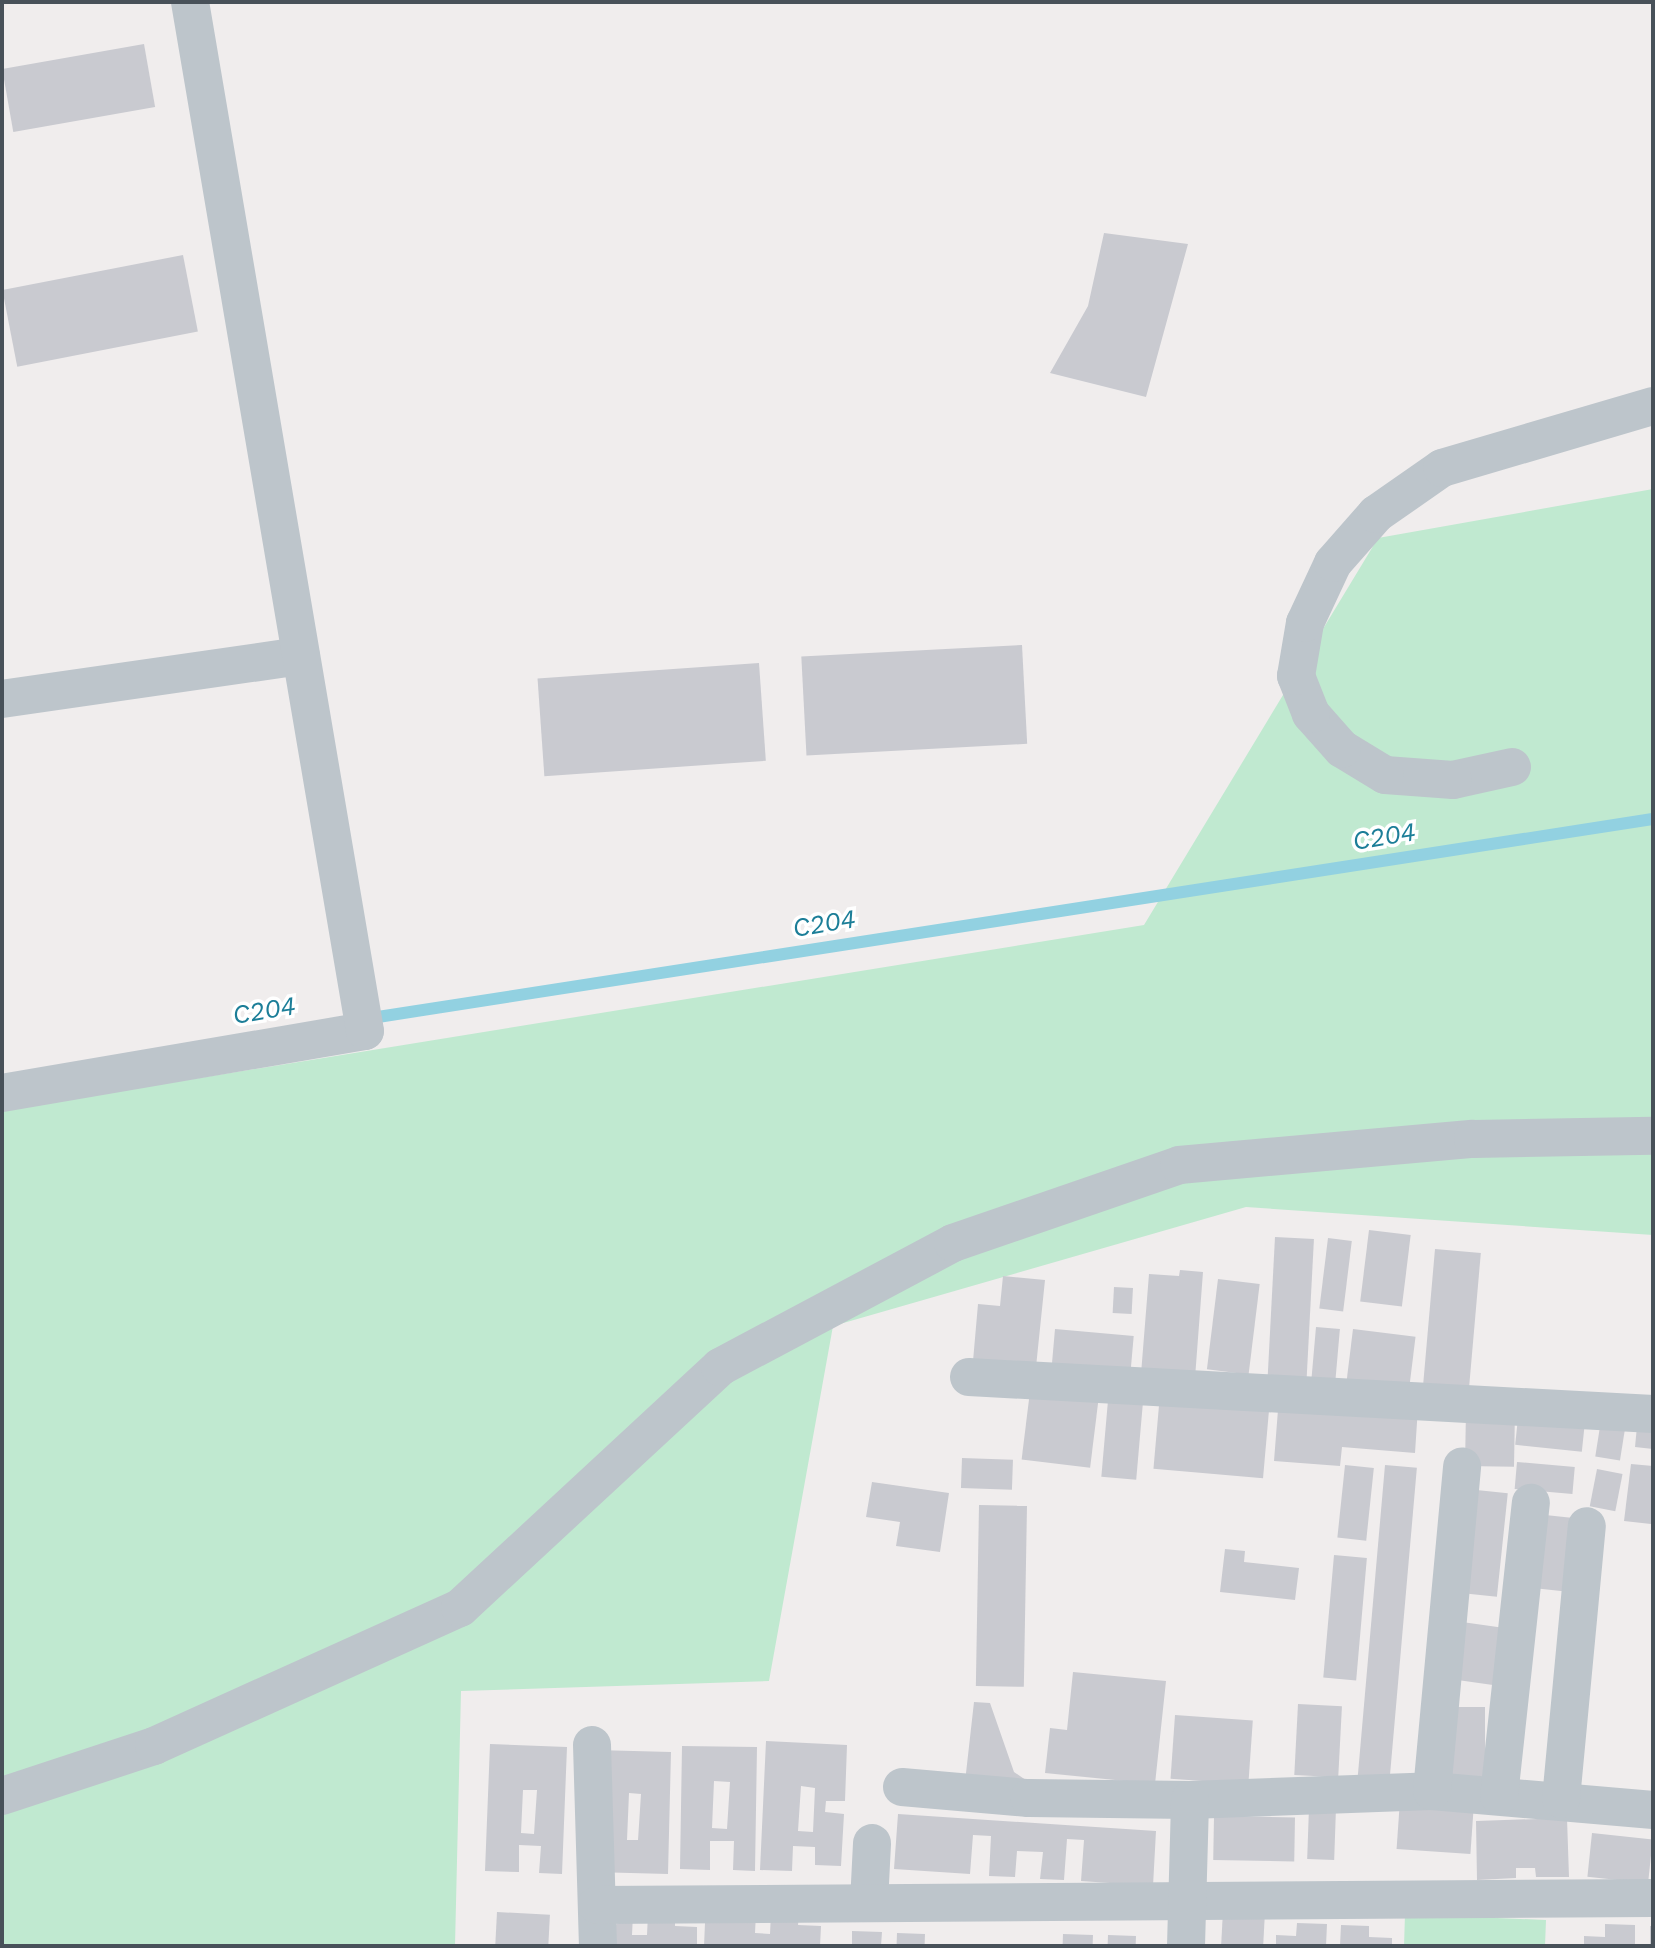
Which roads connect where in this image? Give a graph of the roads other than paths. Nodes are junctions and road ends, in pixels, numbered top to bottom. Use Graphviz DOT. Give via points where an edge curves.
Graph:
graph roads {
  1 [pos="190,2"];
  2 [pos="1653,406"];
  3 [pos="301,656"];
  4 [pos="2,699"];
  5 [pos="1512,767"];
  6 [pos="2,1093"];
  7 [pos="1653,1136"];
  8 [pos="969,1377"];
  9 [pos="1653,1413"];
  10 [pos="1462,1466"];
  11 [pos="1531,1503"];
  12 [pos="1587,1526"];
  13 [pos="592,1745"];
  14 [pos="902,1787"];
  15 [pos="1432,1791"];
  16 [pos="2,1796"];
  17 [pos="1499,1796"];
  18 [pos="1561,1799"];
  19 [pos="1190,1800"];
  20 [pos="1653,1810"];
  21 [pos="872,1843"];
  22 [pos="1188,1897"];
  23 [pos="1653,1898"];
  24 [pos="869,1903"];
  25 [pos="597,1905"];
  26 [pos="598,1946"];
  27 [pos="1186,1946"];
  1 -- 3 [label="street"];
  2 -- 5 [label="street" via="1442,468 1376,514 1333,563 1305,623 1296,676 1311,714 1342,749 1385,775 1453,780"];
  3 -- 4 [label="street"];
  3 -- 6 [label="street" via="362,1015"];
  7 -- 16 [label="street" via="1473,1139 1179,1165 953,1244 720,1367 460,1608 154,1746"];
  8 -- 9 [label="street"];
  10 -- 15 [label="street"];
  11 -- 17 [label="street"];
  12 -- 18 [label="street"];
  13 -- 25 [label="street"];
  14 -- 19 [label="street" via="1029,1798"];
  15 -- 17 [label="street"];
  15 -- 19 [label="street"];
  17 -- 18 [label="street"];
  18 -- 20 [label="street"];
  19 -- 22 [label="street"];
  21 -- 24 [label="street"];
  22 -- 23 [label="street"];
  22 -- 24 [label="street"];
  22 -- 27 [label="street"];
  24 -- 25 [label="street"];
  25 -- 26 [label="street"];
}
